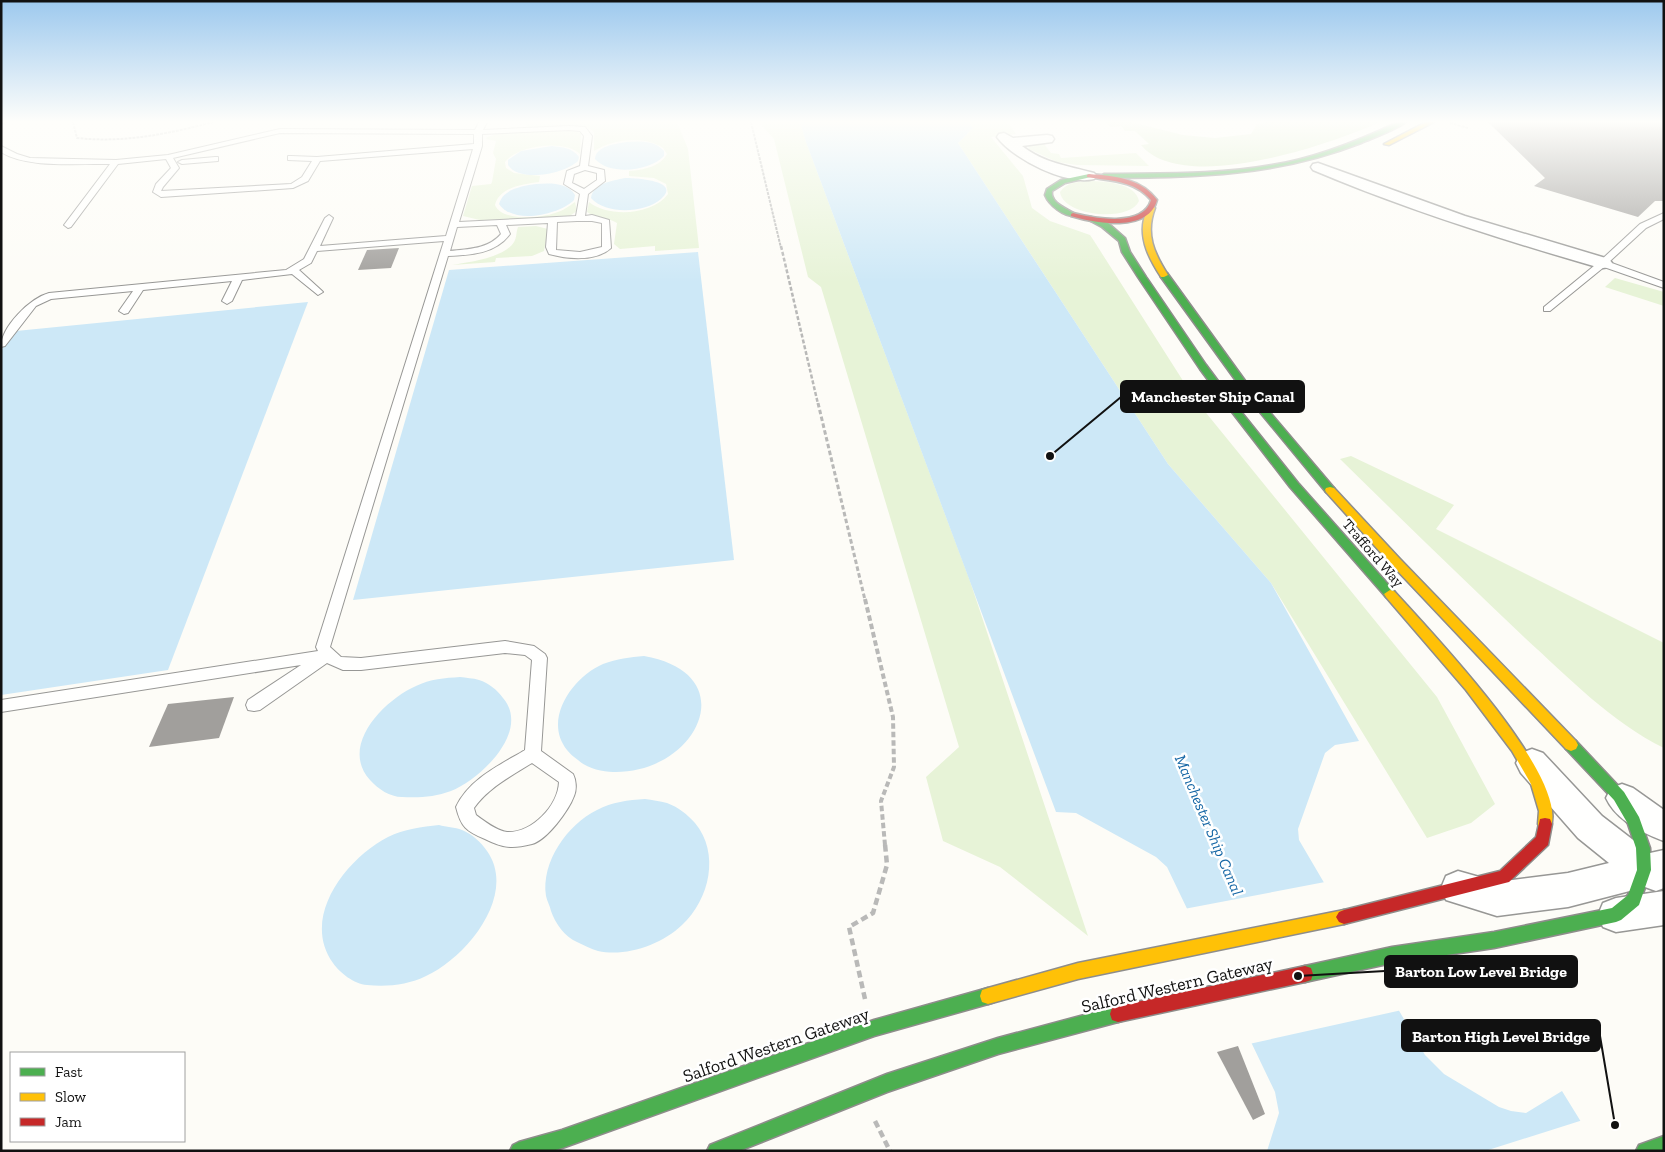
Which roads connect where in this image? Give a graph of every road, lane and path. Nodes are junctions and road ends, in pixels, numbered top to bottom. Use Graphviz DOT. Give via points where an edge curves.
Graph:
graph roads {
  1 [pos="106,176"];
  2 [pos="168,176"];
  3 [pos="307,176"];
  4 [pos="469,176"];
  5 [pos="569,176"];
  6 [pos="601,176"];
  7 [pos="764,176"];
  8 [pos="1040,176"];
  9 [pos="1096,176"];
  10 [pos="1105,176"];
  11 [pos="1273,176"];
  12 [pos="1340,176"];
  13 [pos="1179,187"];
  14 [pos="1049,190"];
  15 [pos="584,193"];
  16 [pos="1155,201"];
  17 [pos="1664,215"];
  18 [pos="329,218"];
  19 [pos="1089,218"];
  20 [pos="580,220"];
  21 [pos="553,221"];
  22 [pos="501,224"];
  23 [pos="68,225"];
  24 [pos="454,225"];
  25 [pos="450,238"];
  26 [pos="313,249"];
  27 [pos="445,254"];
  28 [pos="1603,263"];
  29 [pos="293,270"];
  30 [pos="238,278"];
  31 [pos="1664,285"];
  32 [pos="140,287"];
  33 [pos="318,292"];
  34 [pos="227,301"];
  35 [pos="1546,309"];
  36 [pos="124,311"];
  37 [pos="1,344"];
  38 [pos="327,655"];
  39 [pos="254,705"];
  40 [pos="1,706"];
  41 [pos="1517,747"];
  42 [pos="533,754"];
  43 [pos="1619,796"];
  44 [pos="1664,826"];
  45 [pos="1657,871"];
  46 [pos="1458,888"];
  47 [pos="1664,908"];
  48 [pos="1616,915"];
  49 [pos="861,986"];
  50 [pos="1664,1145"];
  51 [pos="519,1151"];
  52 [pos="716,1151"];
  53 [pos="1645,1151"];
  1 -- 23 [label="lane"];
  2 -- 3 [label="lane" via="159,186 157,192 161,195 293,186"];
  4 -- 24 [label="lane"];
  5 -- 15 [label="lane" via="568,184"];
  6 -- 15 [label="lane" via="601,180"];
  7 -- 49 [label="path" via="893,717 894,767 881,801 887,865 873,913 848,927"];
  8 -- 14 [label="street"];
  9 -- 10 [label="main road"];
  9 -- 14 [label="main road" via="1062,180"];
  9 -- 16 [label="main road" via="1132,183"];
  11 -- 13 [label="main road"];
  12 -- 28 [label="street" via="1535,244"];
  14 -- 19 [label="main road" via="1048,197 1058,206 1074,215"];
  15 -- 20 [label="lane"];
  16 -- 19 [label="main road" via="1145,214 1128,219"];
  16 -- 43 [label="main road, Trafford Way" via="1145,229 1149,248 1165,277 1273,423 1381,547"];
  17 -- 28 [label="lane" via="1643,226"];
  18 -- 26 [label="lane"];
  19 -- 41 [label="main road, Trafford Way" via="1105,225 1122,240 1142,277 1235,410 1294,485 1470,686"];
  20 -- 21 [label="lane"];
  20 -- 21 [label="lane" via="592,218 606,222 607,248 579,254 552,252"];
  21 -- 22 [label="lane"];
  22 -- 24 [label="lane"];
  22 -- 27 [label="lane" via="506,234 495,245 476,251"];
  24 -- 25 [label="lane"];
  25 -- 26 [label="lane"];
  25 -- 27 [label="lane"];
  26 -- 29 [label="lane" via="308,261"];
  27 -- 38 [label="lane" via="323,647"];
  28 -- 31 [label="lane"];
  28 -- 35 [label="lane"];
  29 -- 30 [label="lane"];
  29 -- 33 [label="lane"];
  30 -- 32 [label="lane"];
  30 -- 34 [label="lane"];
  32 -- 36 [label="lane"];
  32 -- 37 [label="lane" via="49,296 33,304"];
  38 -- 39 [label="lane"];
  38 -- 40 [label="lane"];
  38 -- 42 [label="lane" via="339,664 361,664 505,647 529,650 540,658"];
  41 -- 45 [label="street" via="1590,827"];
  41 -- 46 [label="main road, Trafford Way" via="1537,782 1546,811 1543,840 1504,877"];
  42 -- 42 [label="lane" via="567,779 566,794 553,816 532,836 505,840 468,820 465,807 472,796"];
  43 -- 44 [label="street"];
  43 -- 45 [label="main road"];
  45 -- 46 [label="street" via="1568,890 1497,899"];
  45 -- 48 [label="main road" via="1634,900"];
  46 -- 51 [label="main road, Salford Western Gateway" via="1366,912 1078,970 874,1028 562,1139"];
  47 -- 48 [label="street"];
  48 -- 52 [label="main road, Salford Western Gateway" via="1494,940 1392,955 1118,1014 998,1046 887,1083"];
  50 -- 53 [label="main road"];
}
